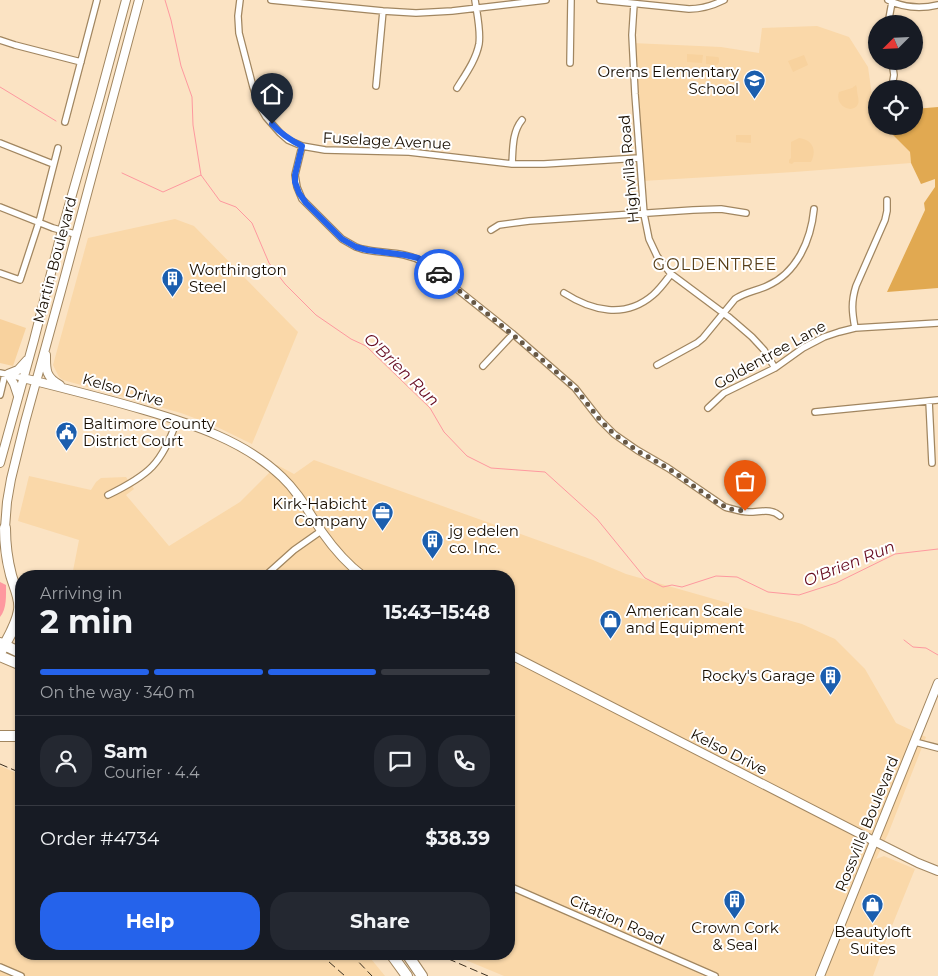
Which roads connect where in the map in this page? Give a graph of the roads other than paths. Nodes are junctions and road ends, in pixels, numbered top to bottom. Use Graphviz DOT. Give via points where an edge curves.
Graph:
graph roads {
  1 [pos="97,0"];
  2 [pos="139,0"];
  3 [pos="240,0"];
  4 [pos="271,0"];
  5 [pos="475,0"];
  6 [pos="546,0"];
  7 [pos="570,0"];
  8 [pos="600,0"];
  9 [pos="724,0"];
  10 [pos="890,1"];
  11 [pos="125,2"];
  12 [pos="634,4"];
  13 [pos="938,6"];
  14 [pos="476,8"];
  15 [pos="383,11"];
  16 [pos="889,15"];
  17 [pos="0,40"];
  18 [pos="81,62"];
  19 [pos="570,63"];
  20 [pos="376,86"];
  21 [pos="457,88"];
  22 [pos="522,120"];
  23 [pos="65,122"];
  24 [pos="0,143"];
  25 [pos="302,146"];
  26 [pos="58,148"];
  27 [pos="639,158"];
  28 [pos="53,164"];
  29 [pos="512,164"];
  30 [pos="887,200"];
  31 [pos="0,207"];
  32 [pos="814,209"];
  33 [pos="746,213"];
  34 [pos="644,214"];
  35 [pos="38,222"];
  36 [pos="62,230"];
  37 [pos="491,230"];
  38 [pos="75,234"];
  39 [pos="0,272"];
  40 [pos="671,274"];
  41 [pos="564,293"];
  42 [pos="723,314"];
  43 [pos="938,323"];
  44 [pos="855,328"];
  45 [pos="512,334"];
  46 [pos="46,345"];
  47 [pos="29,356"];
  48 [pos="657,365"];
  49 [pos="483,366"];
  50 [pos="775,368"];
  51 [pos="5,374"];
  52 [pos="23,378"];
  53 [pos="36,382"];
  54 [pos="70,390"];
  55 [pos="0,395"];
  56 [pos="18,396"];
  57 [pos="938,400"];
  58 [pos="929,401"];
  59 [pos="708,408"];
  60 [pos="815,412"];
  61 [pos="176,420"];
  62 [pos="0,463"];
  63 [pos="932,463"];
  64 [pos="108,495"];
  65 [pos="780,516"];
  66 [pos="5,528"];
  67 [pos="321,531"];
  68 [pos="272,570"];
  69 [pos="356,570"];
  70 [pos="15,574"];
  71 [pos="15,587"];
  72 [pos="15,622"];
  73 [pos="1,649"];
  74 [pos="15,651"];
  75 [pos="515,657"];
  76 [pos="15,660"];
  77 [pos="938,683"];
  78 [pos="0,736"];
  79 [pos="15,736"];
  80 [pos="915,742"];
  81 [pos="938,748"];
  82 [pos="874,842"];
  83 [pos="938,871"];
  84 [pos="515,889"];
  85 [pos="395,960"];
  86 [pos="411,960"];
  87 [pos="0,967"];
  88 [pos="21,976"];
  89 [pos="407,976"];
  90 [pos="422,976"];
  91 [pos="715,976"];
  92 [pos="820,976"];
  1 -- 18 [label="street"];
  2 -- 38 [label="main road, Martin Boulevard"];
  3 -- 25 [label="street, Fuselage Avenue" via="239,33 259,105 280,133"];
  4 -- 15 [label="street"];
  5 -- 14 [label="street"];
  6 -- 14 [label="street"];
  7 -- 19 [label="street"];
  8 -- 12 [label="street"];
  9 -- 12 [label="street" via="700,9"];
  10 -- 13 [label="street" via="909,7"];
  10 -- 16 [label="street"];
  11 -- 36 [label="main road, Martin Boulevard"];
  12 -- 27 [label="street, Highvilla Road" via="632,53"];
  14 -- 15 [label="street"];
  14 -- 21 [label="street" via="478,48"];
  15 -- 20 [label="street"];
  17 -- 18 [label="street"];
  18 -- 23 [label="street"];
  22 -- 29 [label="street" via="515,132"];
  24 -- 28 [label="street"];
  25 -- 29 [label="street, Fuselage Avenue" via="319,150 409,152"];
  25 -- 45 [label="street" via="295,175 299,193 342,239 367,250 418,258"];
  26 -- 28 [label="street"];
  27 -- 29 [label="street, Fuselage Avenue"];
  27 -- 34 [label="street, Highvilla Road"];
  28 -- 35 [label="street"];
  30 -- 44 [label="street" via="885,220 853,295"];
  31 -- 35 [label="street"];
  32 -- 42 [label="street" via="808,240 791,268 768,286 739,296"];
  33 -- 34 [label="street" via="721,208"];
  34 -- 37 [label="street" via="514,223"];
  34 -- 40 [label="street, Highvilla Road" via="653,250"];
  35 -- 36 [label="street"];
  35 -- 39 [label="street" via="20,280"];
  36 -- 38 [label="street"];
  36 -- 47 [label="main road, Martin Boulevard"];
  38 -- 46 [label="main road, Martin Boulevard"];
  40 -- 41 [label="street" via="645,301 620,310 598,309"];
  40 -- 42 [label="street, Highvilla Road"];
  42 -- 48 [label="street" via="698,343"];
  42 -- 50 [label="street, Highvilla Road" via="752,337"];
  43 -- 44 [label="street, Goldentree Lane"];
  44 -- 50 [label="street, Goldentree Lane" via="824,337"];
  45 -- 49 [label="street"];
  45 -- 65 [label="street" via="575,388 600,420 624,442 725,507 749,512 771,511"];
  46 -- 53 [label="main road, Martin Boulevard"];
  46 -- 54 [label="main road" via="48,376"];
  47 -- 51 [label="main road" via="18,370"];
  47 -- 52 [label="main road, Martin Boulevard"];
  50 -- 59 [label="street, Goldentree Lane" via="724,393"];
  51 -- 52 [label="street"];
  51 -- 55 [label="street"];
  51 -- 56 [label="main road" via="14,384"];
  52 -- 53 [label="main road, Kelso Drive"];
  52 -- 56 [label="main road, Martin Boulevard"];
  53 -- 54 [label="main road, Kelso Drive"];
  53 -- 66 [label="main road, Martin Boulevard" via="11,480"];
  54 -- 61 [label="main road, Kelso Drive"];
  56 -- 62 [label="main road, Martin Boulevard"];
  57 -- 58 [label="street"];
  58 -- 60 [label="street"];
  58 -- 63 [label="street"];
  61 -- 64 [label="street" via="156,463 141,477"];
  61 -- 67 [label="main road, Kelso Drive" via="230,441 273,469 298,494"];
  66 -- 70 [label="highway"];
  66 -- 71 [label="highway" via="8,564"];
  67 -- 68 [label="street"];
  67 -- 69 [label="main road, Kelso Drive"];
  72 -- 73 [label="highway"];
  73 -- 74 [label="highway"];
  73 -- 76 [label="highway"];
  75 -- 82 [label="main road, Kelso Drive"];
  77 -- 80 [label="main road, Rossville Boulevard"];
  78 -- 79 [label="highway"];
  80 -- 81 [label="street"];
  80 -- 82 [label="main road, Rossville Boulevard"];
  82 -- 83 [label="main road, Kelso Drive"];
  82 -- 92 [label="main road, Rossville Boulevard"];
  84 -- 91 [label="street, Citation Road"];
  85 -- 89 [label="highway"];
  86 -- 90 [label="highway"];
  87 -- 88 [label="street"];
}
